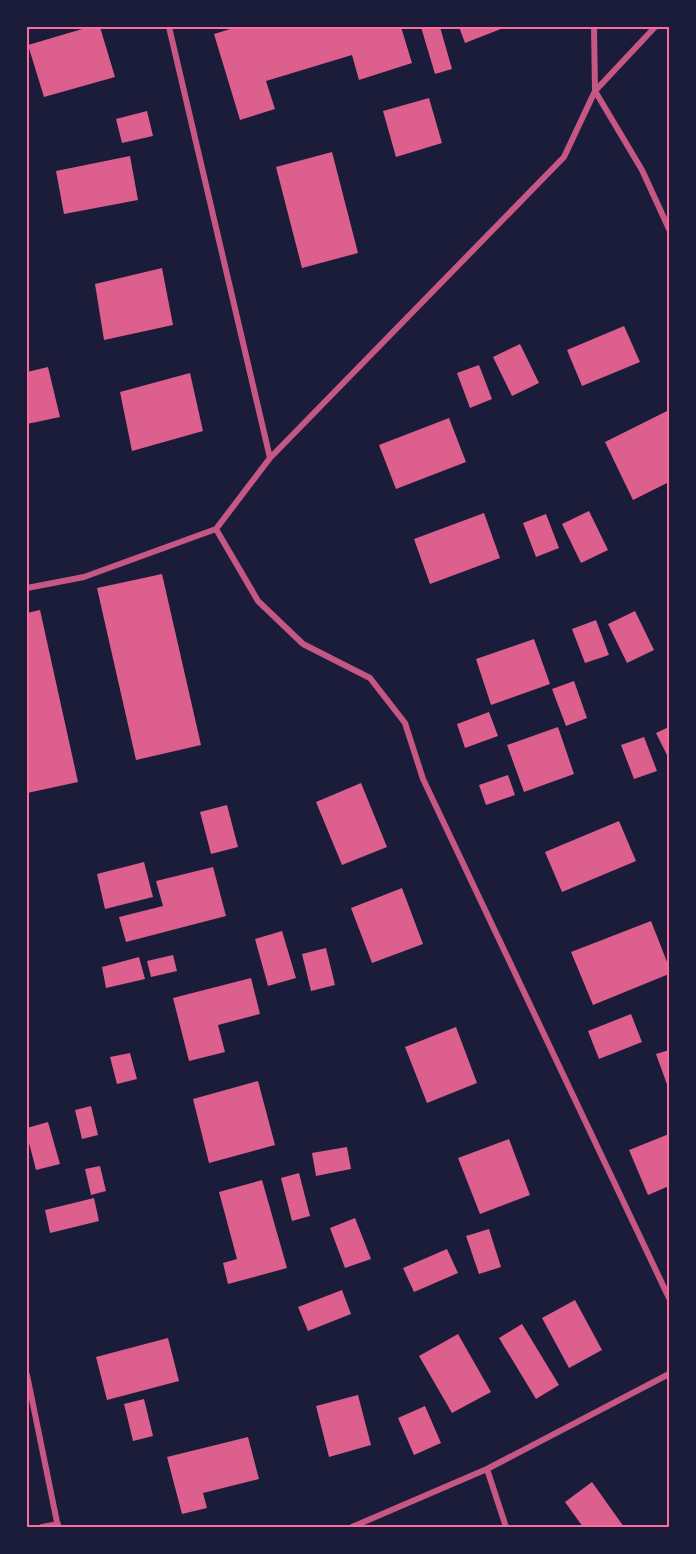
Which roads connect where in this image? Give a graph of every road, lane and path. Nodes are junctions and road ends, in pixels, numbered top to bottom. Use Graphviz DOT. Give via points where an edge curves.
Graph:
graph roads {
  1 [pos="169,27"];
  2 [pos="594,27"];
  3 [pos="655,27"];
  4 [pos="595,91"];
  5 [pos="669,229"];
  6 [pos="270,458"];
  7 [pos="216,529"];
  8 [pos="27,588"];
  9 [pos="669,1298"];
  10 [pos="669,1374"];
  11 [pos="27,1375"];
  12 [pos="487,1469"];
  13 [pos="58,1526"];
  14 [pos="42,1527"];
  15 [pos="352,1527"];
  16 [pos="506,1527"];
  1 -- 6 [label="street"];
  2 -- 4 [label="street"];
  3 -- 4 [label="street"];
  4 -- 5 [label="street" via="642,170"];
  4 -- 6 [label="street" via="564,157"];
  6 -- 7 [label="street"];
  7 -- 8 [label="street" via="84,577"];
  7 -- 9 [label="street" via="258,602 303,644 370,678 405,723 423,779"];
  10 -- 12 [label="street"];
  11 -- 13 [label="street"];
  12 -- 15 [label="street"];
  12 -- 16 [label="street"];
  13 -- 14 [label="street"];
}
